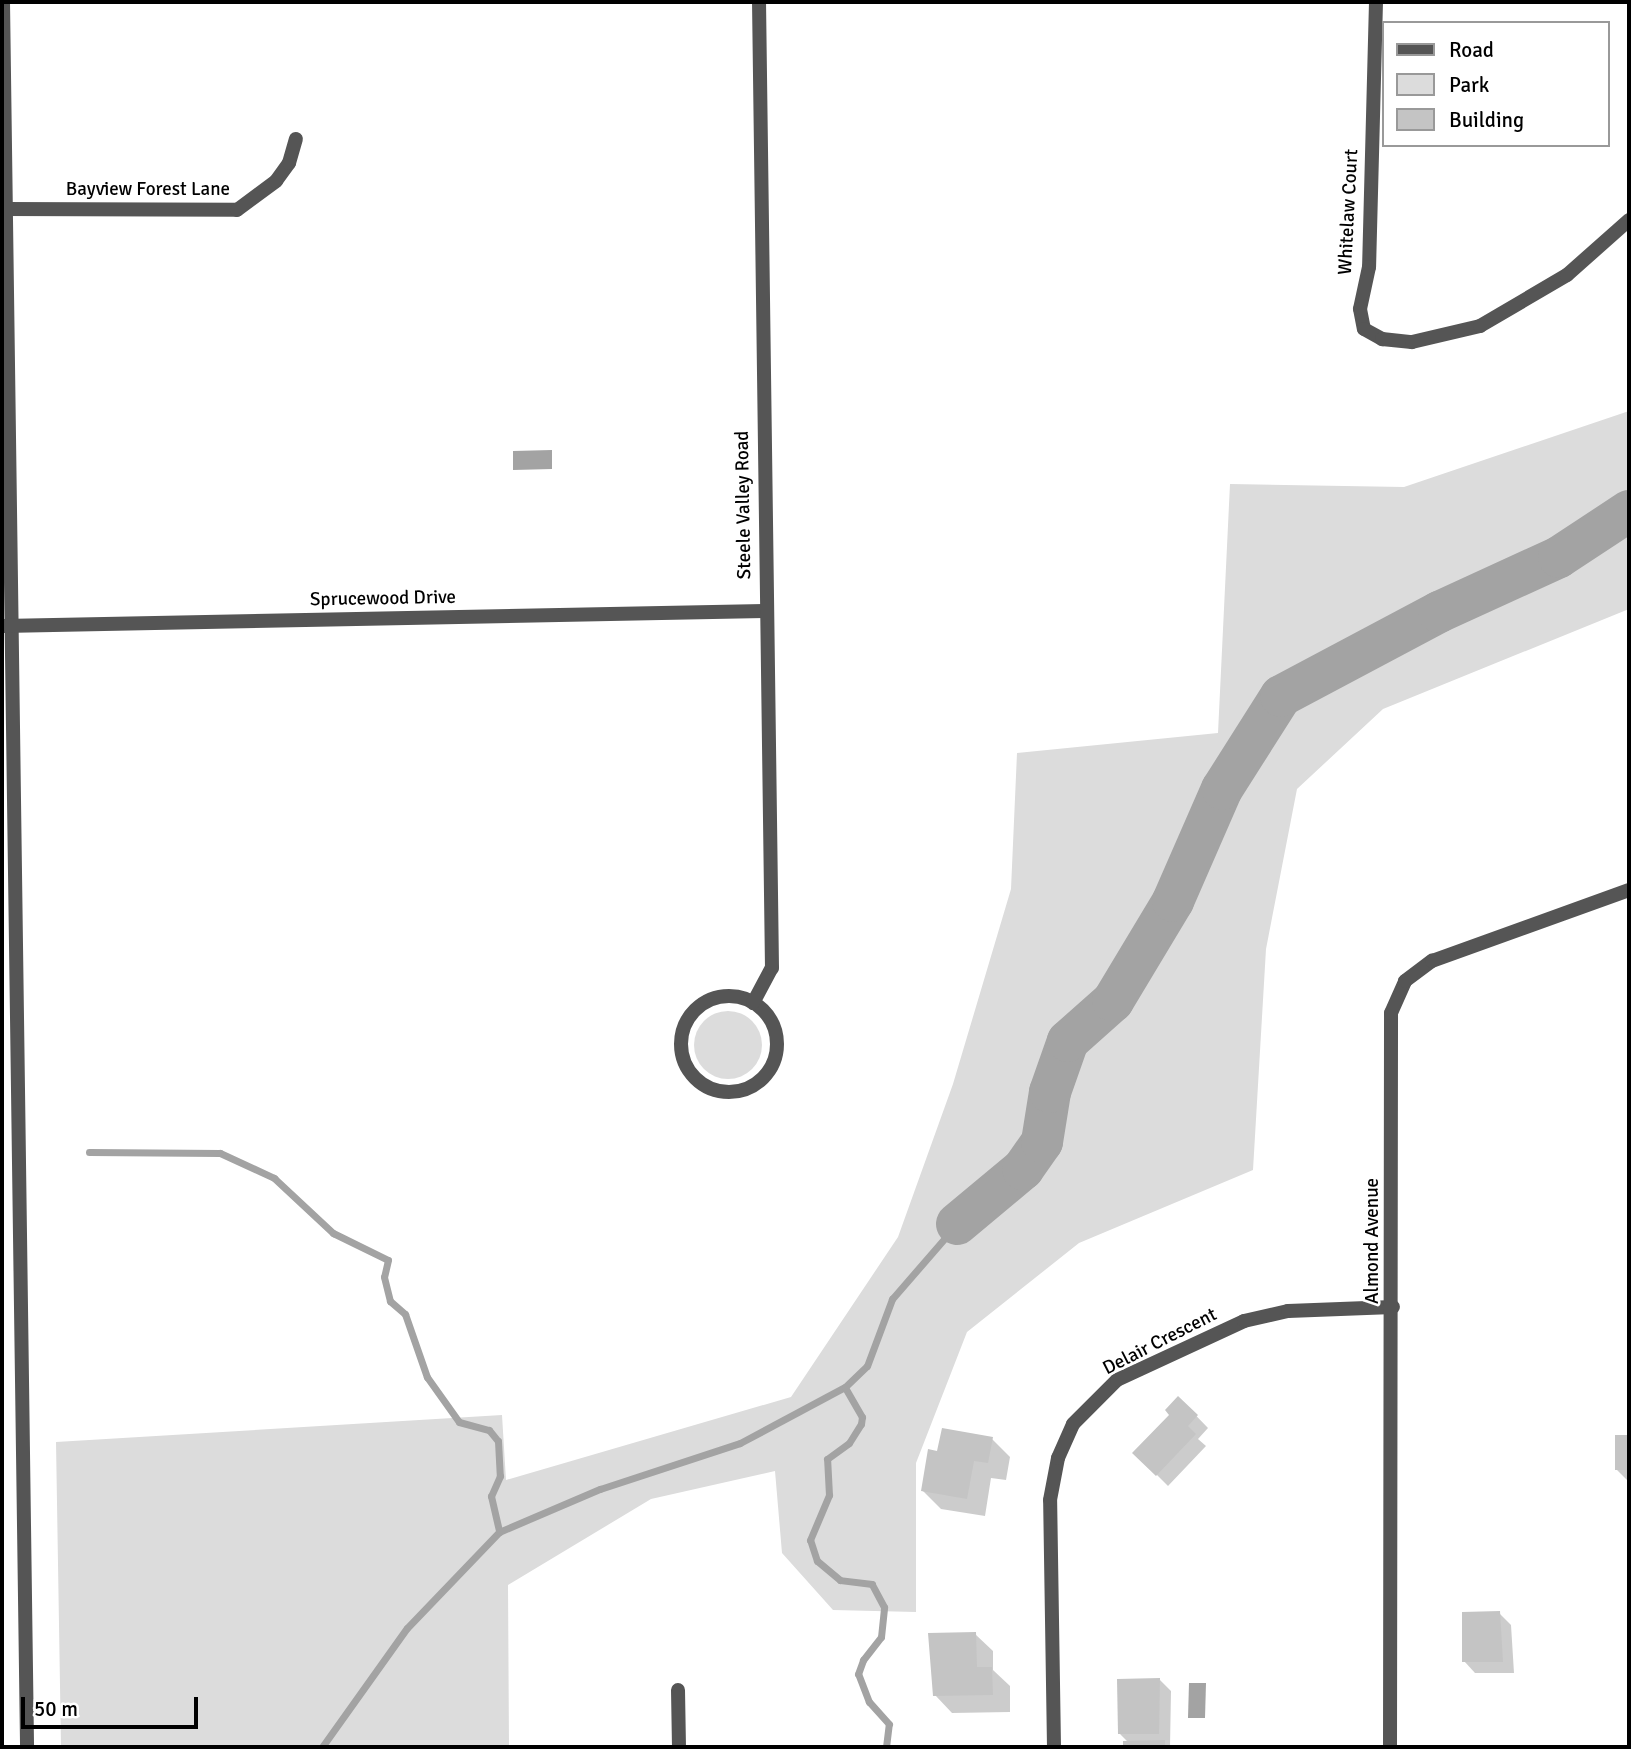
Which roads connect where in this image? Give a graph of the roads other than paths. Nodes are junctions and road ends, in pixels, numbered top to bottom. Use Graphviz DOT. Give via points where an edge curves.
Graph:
graph roads {
  1 [pos="3,2"];
  2 [pos="759,2"];
  3 [pos="1376,2"];
  4 [pos="296,139"];
  5 [pos="4,209"];
  6 [pos="1629,220"];
  7 [pos="764,611"];
  8 [pos="6,626"];
  9 [pos="1629,890"];
  10 [pos="9,968"];
  11 [pos="753,1003"];
  12 [pos="1393,1307"];
  13 [pos="678,1690"];
  14 [pos="27,1747"];
  15 [pos="679,1747"];
  16 [pos="1055,1747"];
  17 [pos="1390,1747"];
  1 -- 5 [label="street"];
  2 -- 7 [label="street, Steele Valley Road"];
  3 -- 6 [label="street, Whitelaw Court" via="1369,267 1360,309 1364,329 1382,339 1412,342 1480,326 1567,275"];
  4 -- 5 [label="street, Bayview Forest Lane" via="289,163 276,181 237,210"];
  5 -- 8 [label="street"];
  7 -- 8 [label="street, Sprucewood Drive"];
  7 -- 11 [label="street, Steele Valley Road" via="772,968"];
  8 -- 10 [label="street"];
  9 -- 12 [label="street, Almond Avenue" via="1432,961 1405,981 1391,1013"];
  10 -- 14 [label="street"];
  11 -- 11 [label="street" via="773,1024 778,1043 775,1061 765,1077 749,1088 731,1093 712,1090 696,1080 685,1065 684,1027 694,1011 709,1000 728,996"];
  12 -- 16 [label="street, Delair Crescent" via="1288,1311 1244,1321 1118,1380 1073,1424 1058,1458 1050,1500"];
  12 -- 17 [label="street, Almond Avenue"];
  13 -- 15 [label="street"];
}
